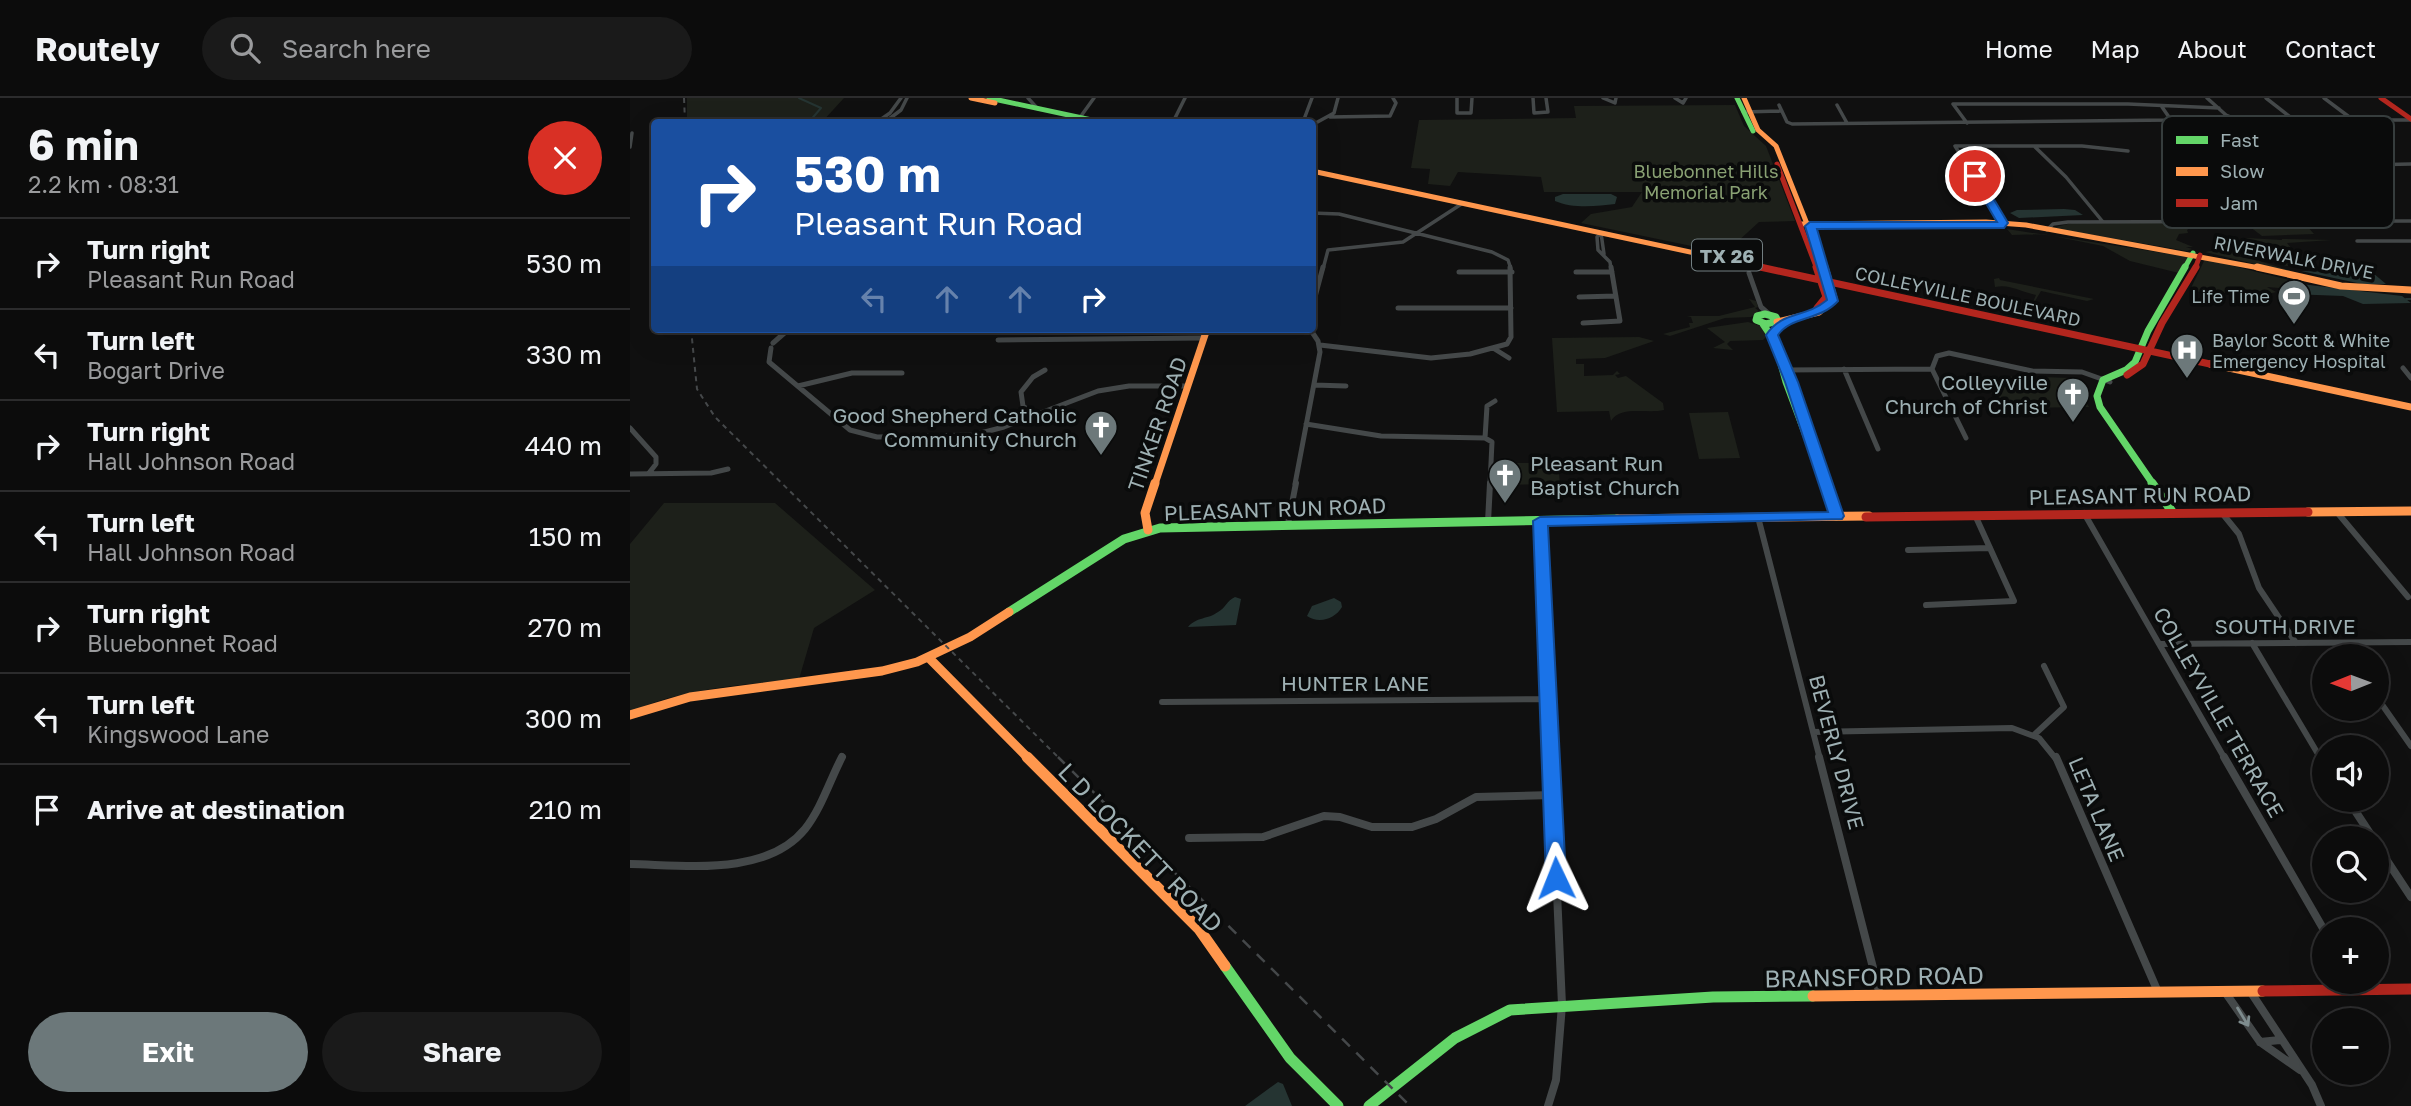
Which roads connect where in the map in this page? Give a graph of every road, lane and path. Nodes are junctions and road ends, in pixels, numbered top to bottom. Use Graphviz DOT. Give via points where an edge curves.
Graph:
graph roads {
  1 [pos="901,98"];
  2 [pos="907,98"];
  3 [pos="971,98"];
  4 [pos="989,98"];
  5 [pos="1028,98"];
  6 [pos="1094,98"];
  7 [pos="1185,98"];
  8 [pos="1312,98"];
  9 [pos="1338,98"];
  10 [pos="1394,98"];
  11 [pos="1457,98"];
  12 [pos="1472,98"];
  13 [pos="1533,98"];
  14 [pos="1546,98"];
  15 [pos="1603,98"];
  16 [pos="1616,98"];
  17 [pos="1675,98"];
  18 [pos="1686,98"];
  19 [pos="1737,98"];
  20 [pos="1744,98"];
  21 [pos="2207,98"];
  22 [pos="2266,98"];
  23 [pos="2324,98"];
  24 [pos="2381,98"];
  25 [pos="897,104"];
  26 [pos="903,104"];
  27 [pos="1779,105"];
  28 [pos="1837,105"];
  29 [pos="2162,107"];
  30 [pos="2219,108"];
  31 [pos="1038,109"];
  32 [pos="1782,111"];
  33 [pos="1747,112"];
  34 [pos="2406,112"];
  35 [pos="2170,116"];
  36 [pos="2232,116"];
  37 [pos="2289,116"];
  38 [pos="2348,116"];
  39 [pos="1330,117"];
  40 [pos="1077,118"];
  41 [pos="880,119"];
  42 [pos="890,119"];
  43 [pos="1174,119"];
  44 [pos="1304,119"];
  45 [pos="2411,119"];
  46 [pos="2162,122"];
  47 [pos="1847,123"];
  48 [pos="1967,123"];
  49 [pos="1316,125"];
  50 [pos="632,132"];
  51 [pos="630,145"];
  52 [pos="2034,146"];
  53 [pos="2128,151"];
  54 [pos="1316,170"];
  55 [pos="1383,184"];
  56 [pos="1463,203"];
  57 [pos="1316,213"];
  58 [pos="2102,222"];
  59 [pos="2162,222"];
  60 [pos="1806,224"];
  61 [pos="2002,224"];
  62 [pos="2047,230"];
  63 [pos="1604,231"];
  64 [pos="1415,235"];
  65 [pos="1807,237"];
  66 [pos="2357,241"];
  67 [pos="2411,241"];
  68 [pos="1605,244"];
  69 [pos="1598,245"];
  70 [pos="1818,246"];
  71 [pos="1604,254"];
  72 [pos="2196,254"];
  73 [pos="1459,272"];
  74 [pos="1512,272"];
  75 [pos="1576,272"];
  76 [pos="1612,272"];
  77 [pos="1749,273"];
  78 [pos="1824,278"];
  79 [pos="2411,290"];
  80 [pos="1316,294"];
  81 [pos="1616,296"];
  82 [pos="1579,297"];
  83 [pos="1398,308"];
  84 [pos="1511,308"];
  85 [pos="1761,315"];
  86 [pos="1806,315"];
  87 [pos="1774,319"];
  88 [pos="1794,319"];
  89 [pos="1583,323"];
  90 [pos="785,333"];
  91 [pos="1312,333"];
  92 [pos="1205,334"];
  93 [pos="1772,335"];
  94 [pos="998,340"];
  95 [pos="1320,345"];
  96 [pos="1493,348"];
  97 [pos="2146,348"];
  98 [pos="1509,358"];
  99 [pos="2403,368"];
  100 [pos="1844,369"];
  101 [pos="1932,369"];
  102 [pos="1045,370"];
  103 [pos="1784,370"];
  104 [pos="902,373"];
  105 [pos="2411,378"];
  106 [pos="2105,383"];
  107 [pos="1314,385"];
  108 [pos="798,386"];
  109 [pos="1346,386"];
  110 [pos="1188,388"];
  111 [pos="1494,401"];
  112 [pos="2411,401"];
  113 [pos="2411,407"];
  114 [pos="1034,415"];
  115 [pos="1306,424"];
  116 [pos="630,428"];
  117 [pos="1485,438"];
  118 [pos="1966,438"];
  119 [pos="1878,449"];
  120 [pos="728,469"];
  121 [pos="649,473"];
  122 [pos="630,474"];
  123 [pos="2336,511"];
  124 [pos="2411,511"];
  125 [pos="2221,512"];
  126 [pos="2084,513"];
  127 [pos="2173,513"];
  128 [pos="1974,514"];
  129 [pos="1836,516"];
  130 [pos="1758,517"];
  131 [pos="1540,521"];
  132 [pos="1488,522"];
  133 [pos="1288,524"];
  134 [pos="1148,530"];
  135 [pos="1990,548"];
  136 [pos="1908,551"];
  137 [pos="2408,597"];
  138 [pos="1926,605"];
  139 [pos="2411,642"];
  140 [pos="2252,643"];
  141 [pos="2296,643"];
  142 [pos="2340,643"];
  143 [pos="2160,644"];
  144 [pos="929,658"];
  145 [pos="2044,666"];
  146 [pos="1548,699"];
  147 [pos="1162,702"];
  148 [pos="630,715"];
  149 [pos="2389,715"];
  150 [pos="1813,733"];
  151 [pos="2034,735"];
  152 [pos="2312,744"];
  153 [pos="2411,746"];
  154 [pos="842,756"];
  155 [pos="1553,795"];
  156 [pos="1189,838"];
  157 [pos="630,864"];
  158 [pos="2389,864"];
  159 [pos="2411,897"];
  160 [pos="2317,917"];
  161 [pos="2312,987"];
  162 [pos="2389,987"];
  163 [pos="2411,989"];
  164 [pos="2250,991"];
  165 [pos="2158,992"];
  166 [pos="2225,992"];
  167 [pos="1880,995"];
  168 [pos="1562,1005"];
  169 [pos="2280,1040"];
  170 [pos="2260,1042"];
  171 [pos="2304,1073"];
  172 [pos="1338,1106"];
  173 [pos="1369,1106"];
  174 [pos="1548,1106"];
  175 [pos="2321,1106"];
  1 -- 25 [label="street"];
  2 -- 26 [label="street"];
  3 -- 40 [label="main road"];
  4 -- 31 [label="main road"];
  5 -- 31 [label="street"];
  6 -- 40 [label="street"];
  7 -- 43 [label="street"];
  8 -- 44 [label="street"];
  9 -- 39 [label="street"];
  10 -- 39 [label="street" via="1391,116"];
  11 -- 12 [label="street" via="1457,113 1463,115 1471,113"];
  13 -- 14 [label="street" via="1534,113 1540,115 1548,112"];
  15 -- 16 [label="street" via="1609,103"];
  17 -- 18 [label="street" via="1683,103"];
  19 -- 33 [label="main road"];
  20 -- 33 [label="main road"];
  21 -- 30 [label="street"];
  22 -- 37 [label="street"];
  23 -- 38 [label="street"];
  24 -- 34 [label="main road"];
  25 -- 26 [label="street"];
  25 -- 41 [label="street"];
  26 -- 42 [label="street"];
  27 -- 32 [label="street"];
  28 -- 47 [label="street"];
  29 -- 30 [label="street"];
  29 -- 35 [label="street"];
  29 -- 48 [label="street" via="1953,104"];
  30 -- 36 [label="street"];
  31 -- 40 [label="main road"];
  32 -- 33 [label="street"];
  32 -- 47 [label="street" via="1788,123"];
  33 -- 60 [label="main road" via="1753,130 1770,145"];
  34 -- 45 [label="main road"];
  39 -- 49 [label="street"];
  46 -- 48 [label="street"];
  47 -- 48 [label="street"];
  50 -- 51 [label="street"];
  52 -- 53 [label="street"];
  52 -- 58 [label="street"];
  52 -- 61 [label="street" via="1955,146"];
  54 -- 55 [label="main road, COLLEYVILLE BOULEVARD / TX 26"];
  55 -- 56 [label="main road, COLLEYVILLE BOULEVARD / TX 26"];
  55 -- 63 [label="main road, COLLEYVILLE BOULEVARD / TX 26"];
  56 -- 63 [label="main road, COLLEYVILLE BOULEVARD / TX 26"];
  56 -- 64 [label="street"];
  57 -- 64 [label="street" via="1339,214"];
  58 -- 59 [label="street"];
  58 -- 62 [label="street" via="2060,223"];
  60 -- 61 [label="main road, RIVERWALK DRIVE"];
  60 -- 65 [label="main road"];
  60 -- 70 [label="main road"];
  61 -- 62 [label="main road, RIVERWALK DRIVE"];
  62 -- 72 [label="main road, RIVERWALK DRIVE"];
  63 -- 68 [label="street"];
  63 -- 69 [label="street" via="1597,237"];
  63 -- 78 [label="main road, COLLEYVILLE BOULEVARD / TX 26"];
  64 -- 74 [label="street" via="1498,254 1508,260"];
  64 -- 80 [label="street" via="1385,246 1328,250"];
  65 -- 70 [label="main road"];
  65 -- 78 [label="main road"];
  66 -- 67 [label="street"];
  68 -- 69 [label="street"];
  68 -- 71 [label="street"];
  69 -- 71 [label="street"];
  70 -- 78 [label="main road"];
  71 -- 76 [label="street"];
  72 -- 79 [label="main road, RIVERWALK DRIVE" via="2341,286"];
  72 -- 97 [label="main road"];
  73 -- 74 [label="street"];
  74 -- 84 [label="street"];
  75 -- 76 [label="street"];
  76 -- 81 [label="street"];
  77 -- 85 [label="street"];
  78 -- 86 [label="main road" via="1834,298"];
  78 -- 97 [label="main road, COLLEYVILLE BOULEVARD / TX 26"];
  81 -- 82 [label="street"];
  81 -- 89 [label="street" via="1620,321"];
  83 -- 84 [label="street"];
  84 -- 96 [label="street" via="1511,341"];
  85 -- 87 [label="main road"];
  85 -- 87 [label="street"];
  85 -- 93 [label="main road"];
  86 -- 87 [label="main road"];
  86 -- 88 [label="main road"];
  87 -- 88 [label="main road"];
  87 -- 93 [label="main road"];
  88 -- 93 [label="main road" via="1778,324"];
  90 -- 108 [label="street" via="772,346 769,362"];
  91 -- 95 [label="street"];
  92 -- 94 [label="street"];
  92 -- 110 [label="main road, TINKER ROAD"];
  93 -- 103 [label="main road"];
  95 -- 96 [label="street" via="1424,358"];
  95 -- 107 [label="street"];
  96 -- 98 [label="street"];
  97 -- 106 [label="main road" via="2134,369"];
  97 -- 112 [label="main road, COLLEYVILLE BOULEVARD / TX 26"];
  97 -- 113 [label="main road, COLLEYVILLE BOULEVARD / TX 26"];
  99 -- 105 [label="street"];
  100 -- 101 [label="street"];
  100 -- 103 [label="street"];
  100 -- 119 [label="street"];
  101 -- 106 [label="street" via="1937,356 1949,353 2037,372 2082,372"];
  101 -- 118 [label="street"];
  102 -- 114 [label="street" via="1021,392 1023,406"];
  103 -- 129 [label="main road"];
  104 -- 108 [label="street" via="852,373"];
  106 -- 127 [label="main road" via="2097,396 2100,407"];
  107 -- 109 [label="street"];
  107 -- 115 [label="street"];
  108 -- 114 [label="street" via="850,430 877,437 973,435"];
  110 -- 114 [label="street" via="1098,391"];
  110 -- 134 [label="main road, TINKER ROAD" via="1145,513"];
  111 -- 117 [label="street" via="1487,406"];
  115 -- 117 [label="street" via="1381,436"];
  115 -- 133 [label="street"];
  116 -- 121 [label="street" via="656,457"];
  117 -- 132 [label="street" via="1492,442"];
  120 -- 121 [label="street"];
  121 -- 122 [label="street"];
  123 -- 124 [label="main road, PLEASANT RUN ROAD"];
  123 -- 125 [label="main road, PLEASANT RUN ROAD"];
  123 -- 137 [label="street"];
  125 -- 127 [label="main road, PLEASANT RUN ROAD"];
  125 -- 141 [label="street" via="2238,532 2249,553 2251,573"];
  126 -- 127 [label="main road, PLEASANT RUN ROAD"];
  126 -- 128 [label="main road, PLEASANT RUN ROAD"];
  126 -- 143 [label="street, COLLEYVILLE TERRACE"];
  128 -- 129 [label="main road, PLEASANT RUN ROAD"];
  128 -- 135 [label="street"];
  129 -- 130 [label="main road, PLEASANT RUN ROAD"];
  130 -- 131 [label="main road, PLEASANT RUN ROAD"];
  130 -- 150 [label="street, BEVERLY DRIVE"];
  131 -- 132 [label="main road, PLEASANT RUN ROAD"];
  131 -- 146 [label="street"];
  132 -- 133 [label="main road, PLEASANT RUN ROAD"];
  133 -- 134 [label="main road, PLEASANT RUN ROAD"];
  134 -- 144 [label="main road, PLEASANT RUN ROAD" via="1113,545 970,637"];
  135 -- 136 [label="street"];
  135 -- 138 [label="street" via="2013,603"];
  139 -- 142 [label="street, SOUTH DRIVE"];
  140 -- 141 [label="street, SOUTH DRIVE"];
  140 -- 143 [label="street, SOUTH DRIVE"];
  140 -- 152 [label="street"];
  141 -- 142 [label="street, SOUTH DRIVE"];
  143 -- 160 [label="street, COLLEYVILLE TERRACE"];
  144 -- 148 [label="main road, PLEASANT RUN ROAD" via="882,671 690,697"];
  144 -- 172 [label="main road, L D LOCKETT ROAD" via="1199,929 1290,1058"];
  145 -- 151 [label="street" via="2064,707"];
  146 -- 147 [label="street, HUNTER LANE"];
  146 -- 155 [label="street"];
  149 -- 153 [label="street"];
  150 -- 151 [label="street" via="2012,728"];
  150 -- 167 [label="street, BEVERLY DRIVE"];
  151 -- 165 [label="street, LETA LANE" via="2054,753"];
  154 -- 157 [label="street" via="805,829 776,852 738,862"];
  155 -- 156 [label="street" via="1476,797 1412,827 1372,827 1331,816 1263,837"];
  155 -- 168 [label="street"];
  158 -- 159 [label="street"];
  161 -- 164 [label="main road, BRANSFORD ROAD"];
  162 -- 163 [label="main road, BRANSFORD ROAD"];
  164 -- 166 [label="main road, BRANSFORD ROAD"];
  164 -- 169 [label="street"];
  165 -- 166 [label="main road, BRANSFORD ROAD"];
  165 -- 167 [label="main road, BRANSFORD ROAD"];
  166 -- 170 [label="street, one-way"];
  167 -- 168 [label="main road, BRANSFORD ROAD"];
  168 -- 173 [label="main road, BRANSFORD ROAD" via="1489,1016"];
  168 -- 174 [label="street" via="1556,1080"];
  169 -- 170 [label="street"];
  169 -- 171 [label="street"];
  170 -- 171 [label="street"];
  171 -- 175 [label="street"];
}
